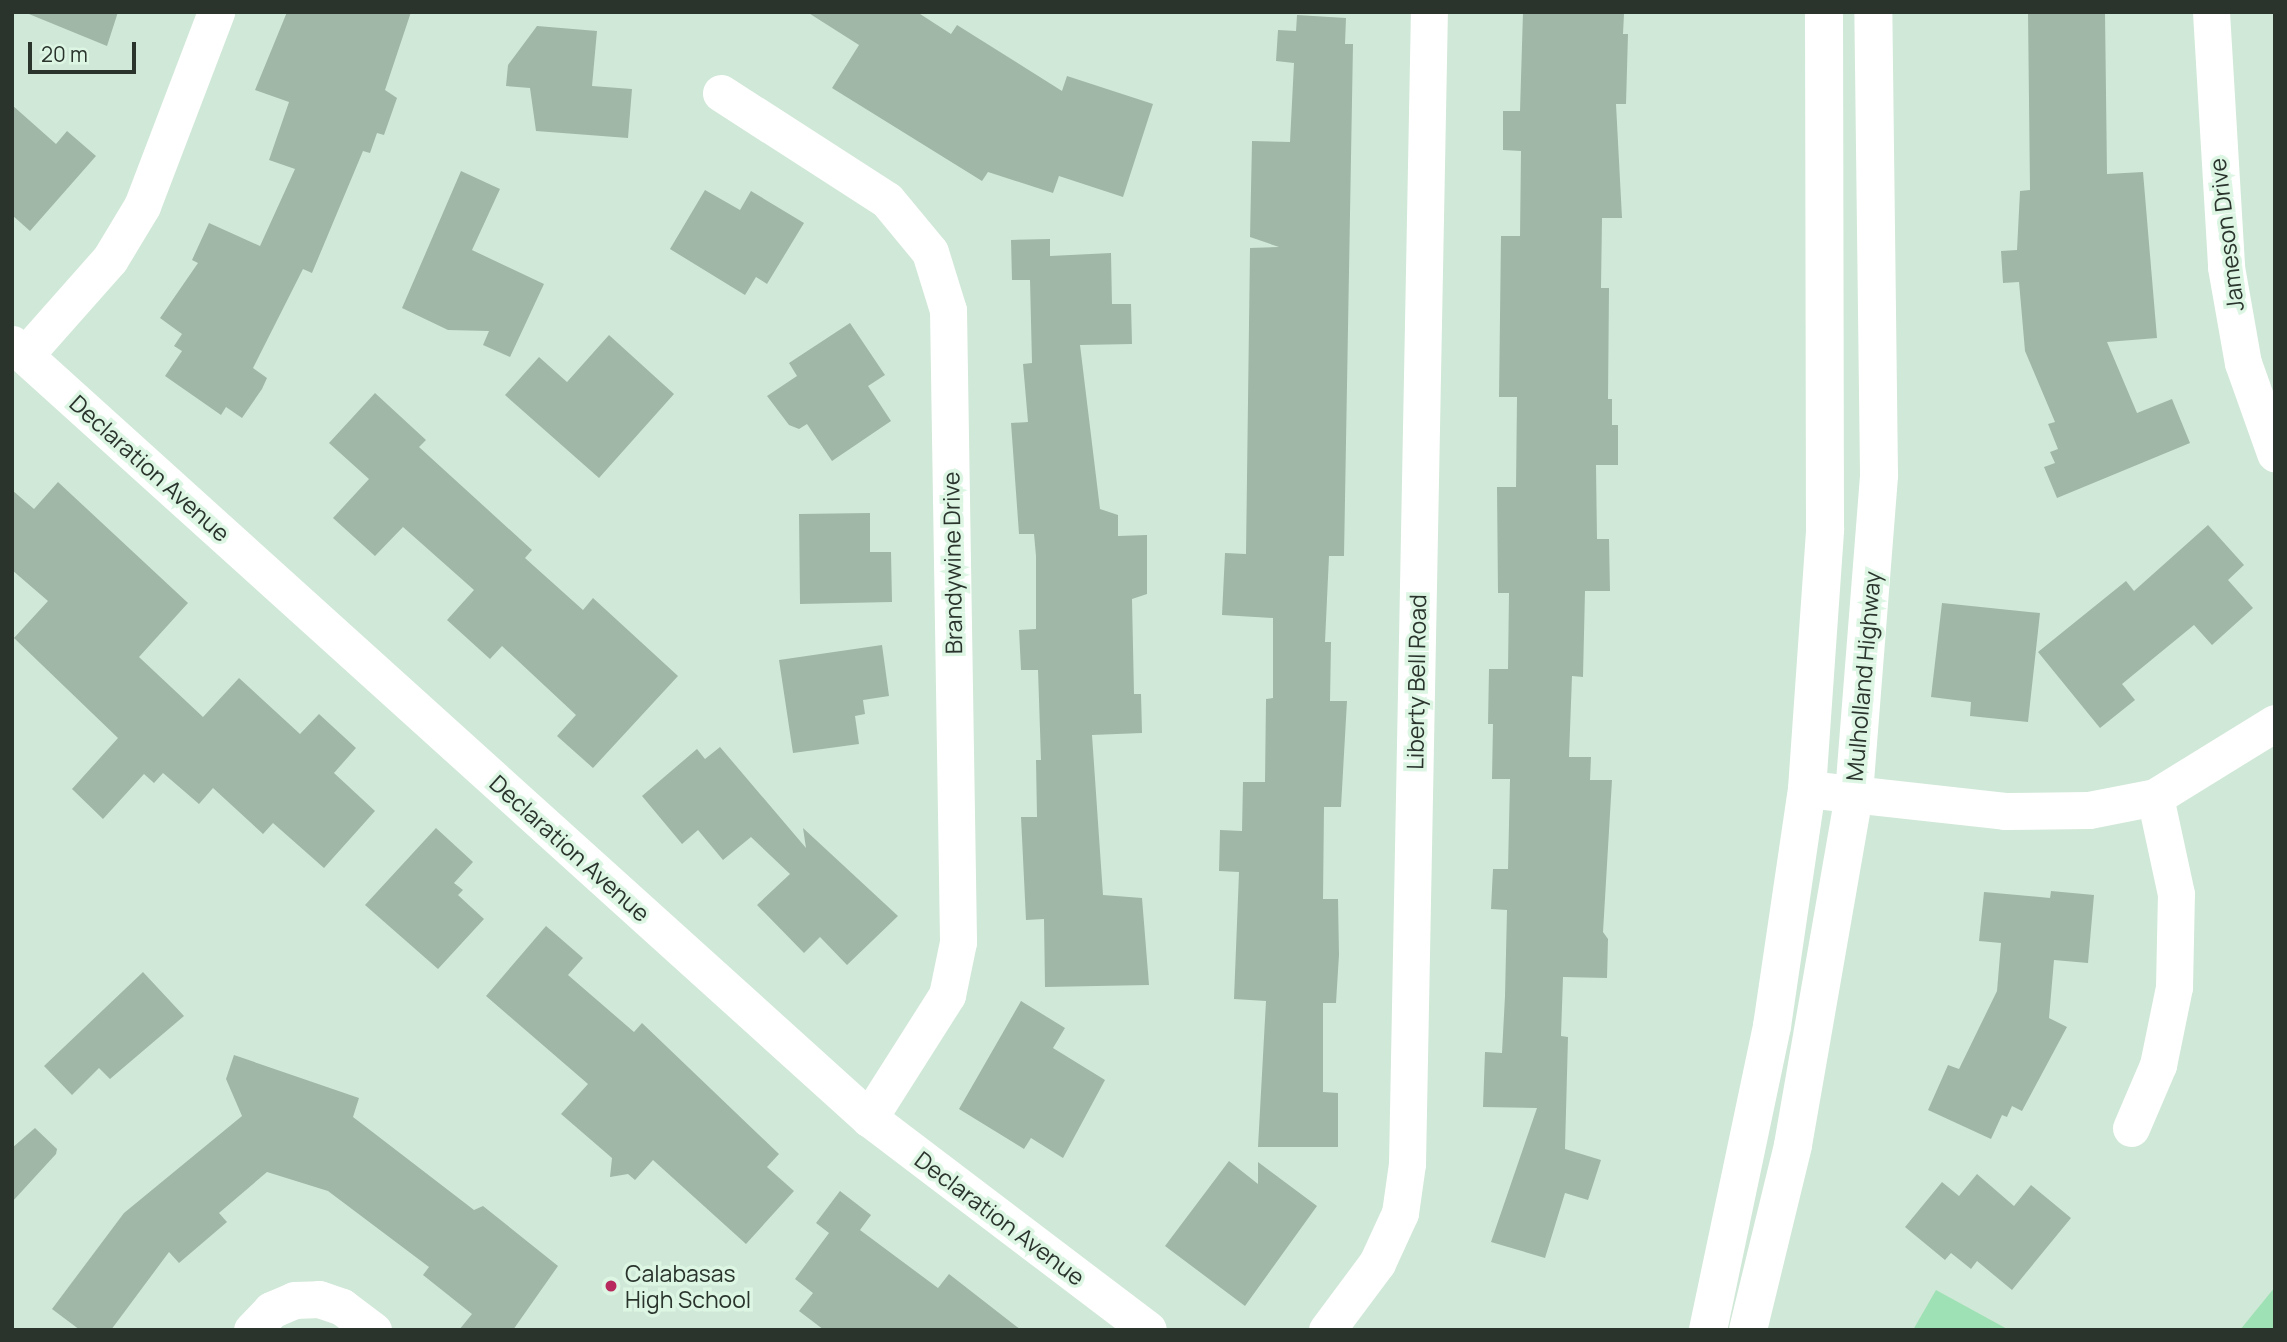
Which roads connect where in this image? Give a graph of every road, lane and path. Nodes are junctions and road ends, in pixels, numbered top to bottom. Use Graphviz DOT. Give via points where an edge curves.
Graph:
graph roads {
  1 [pos="216,12"];
  2 [pos="1429,12"];
  3 [pos="1824,12"];
  4 [pos="1873,12"];
  5 [pos="2211,12"];
  6 [pos="721,93"];
  7 [pos="19,349"];
  8 [pos="2275,453"];
  9 [pos="2275,723"];
  10 [pos="1807,789"];
  11 [pos="1854,794"];
  12 [pos="2155,797"];
  13 [pos="869,1118"];
  14 [pos="2131,1128"];
  15 [pos="252,1330"];
  16 [pos="373,1330"];
  17 [pos="1148,1330"];
  18 [pos="1327,1330"];
  19 [pos="1708,1330"];
  20 [pos="1748,1330"];
  1 -- 7 [label="street" via="142,206 110,259"];
  2 -- 18 [label="street, Liberty Bell Road" via="1407,1164 1400,1213 1377,1263"];
  3 -- 10 [label="main road, Mulholland Highway" via="1825,529"];
  4 -- 11 [label="main road, Mulholland Highway" via="1879,475"];
  5 -- 8 [label="street, Jameson Drive" via="2226,267 2243,363"];
  6 -- 13 [label="street, Brandywine Drive" via="887,200 930,252 948,310 958,942 947,996"];
  7 -- 13 [label="street, Declaration Avenue"];
  9 -- 12 [label="street"];
  10 -- 11 [label="street"];
  10 -- 19 [label="main road, Mulholland Highway" via="1772,1026"];
  11 -- 12 [label="street" via="2005,811 2089,810"];
  11 -- 20 [label="main road, Mulholland Highway" via="1793,1145"];
  12 -- 14 [label="street" via="2176,894 2174,987 2158,1065"];
  13 -- 17 [label="street, Declaration Avenue"];
  15 -- 16 [label="street" via="271,1310 294,1300 319,1299 342,1307"];
}
